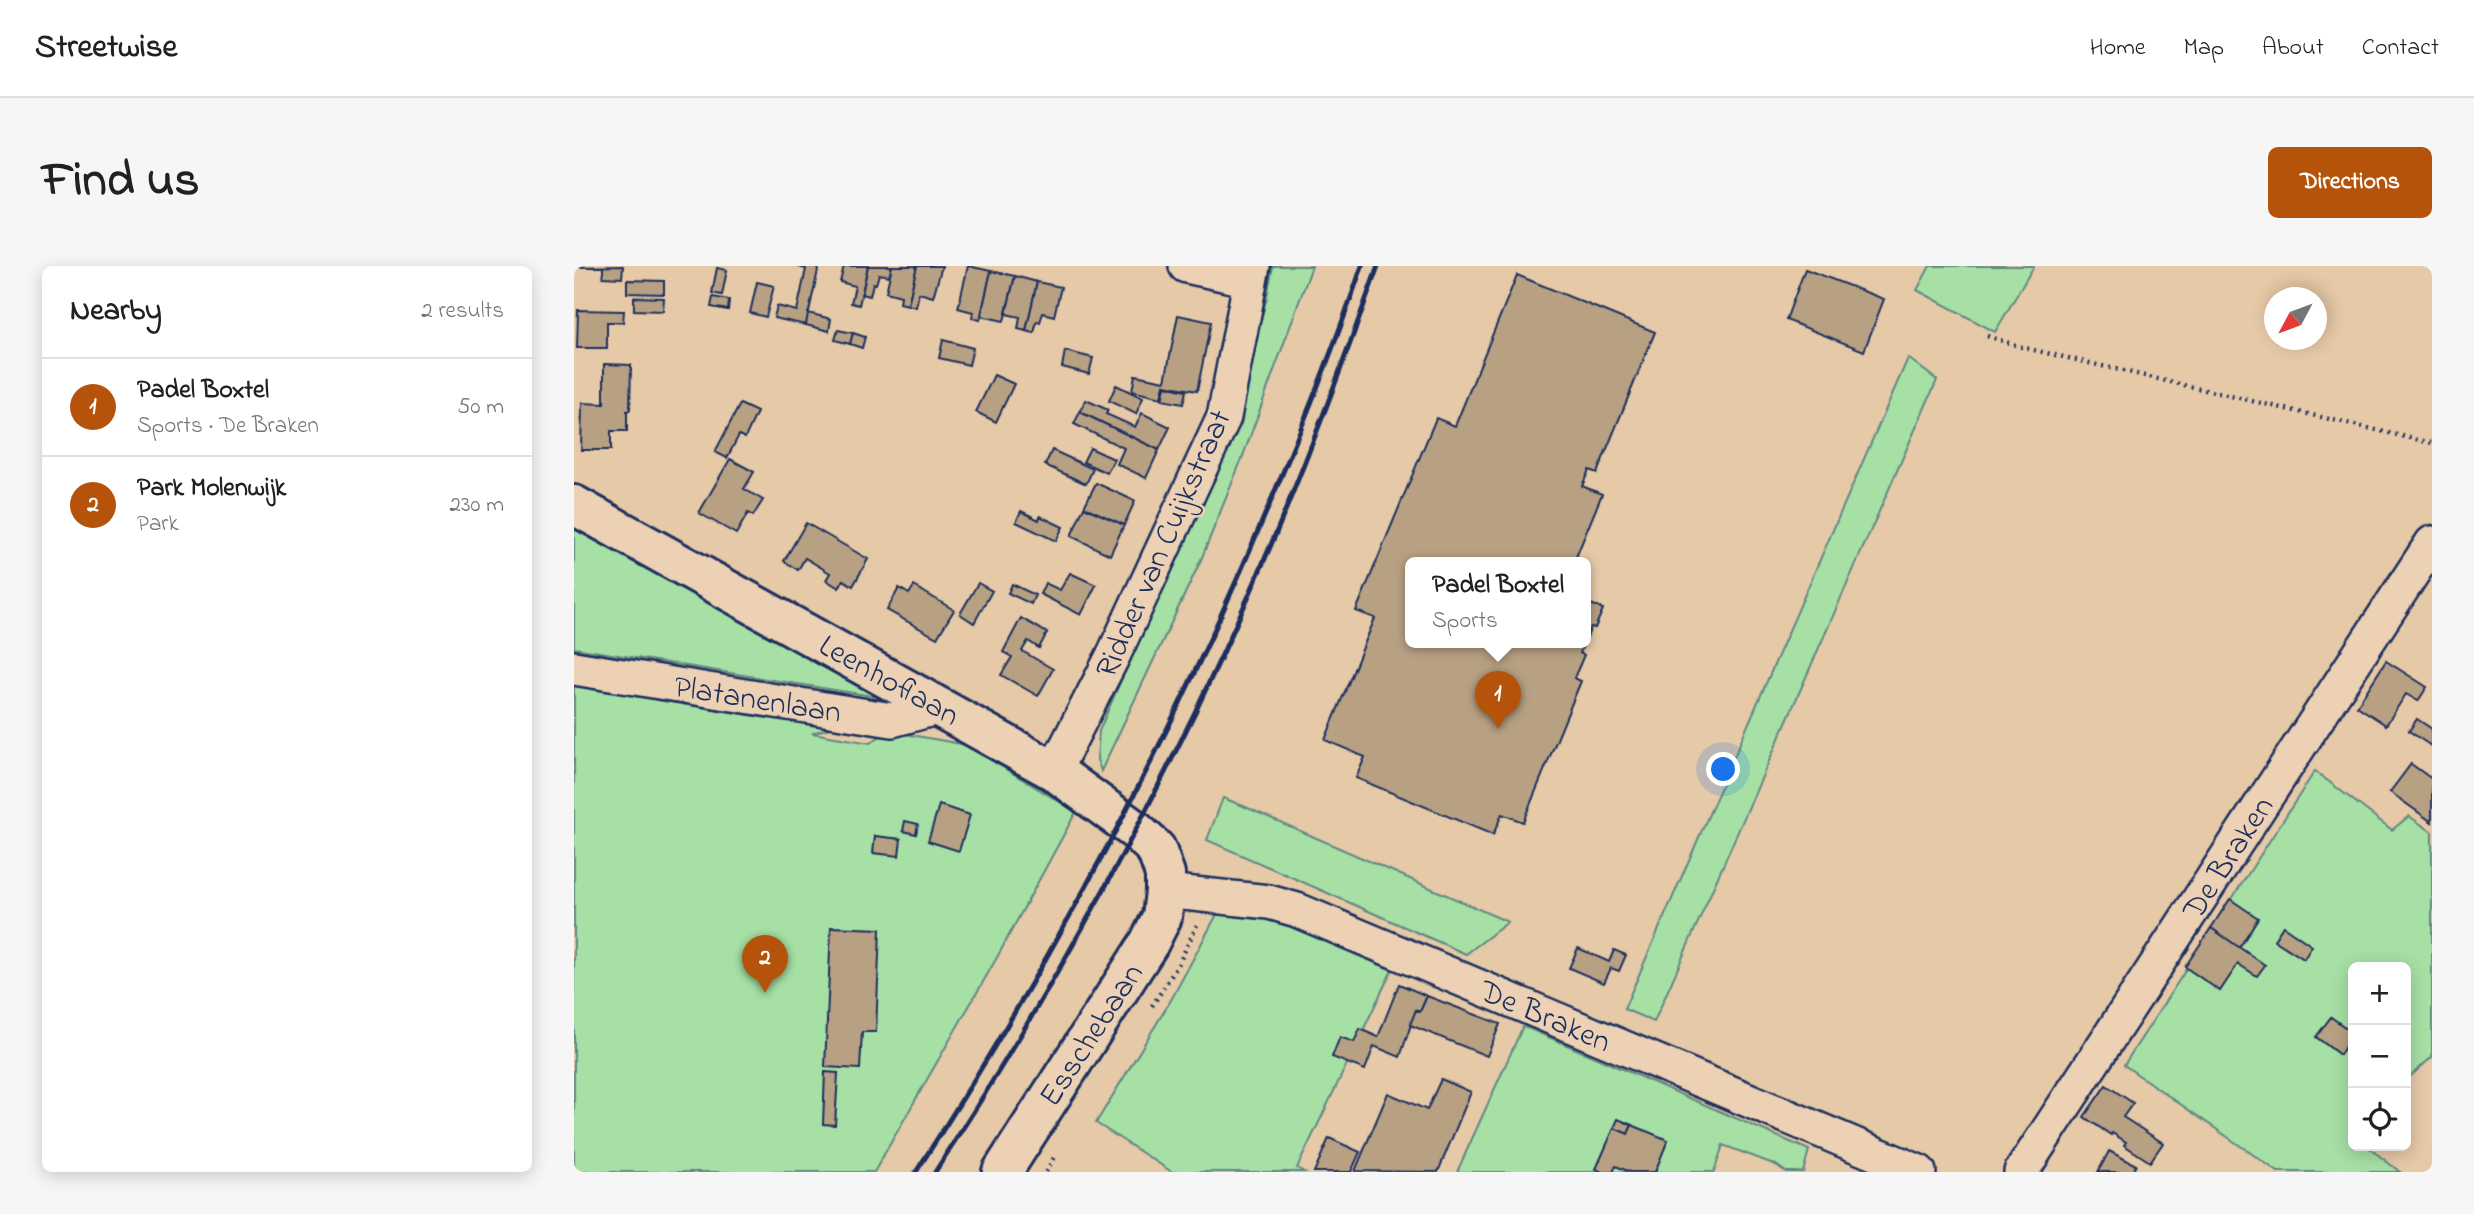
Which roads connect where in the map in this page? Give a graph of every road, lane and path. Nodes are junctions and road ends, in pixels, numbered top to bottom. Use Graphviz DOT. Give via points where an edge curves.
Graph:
graph roads {
  1 [pos="1186,266"];
  2 [pos="1252,273"];
  3 [pos="1987,336"];
  4 [pos="2432,443"];
  5 [pos="574,505"];
  6 [pos="2432,543"];
  7 [pos="574,668"];
  8 [pos="940,707"];
  9 [pos="1055,771"];
  10 [pos="1166,891"];
  11 [pos="1002,1172"];
  12 [pos="1919,1172"];
  13 [pos="2021,1172"];
  1 -- 2 [label="street"];
  2 -- 9 [label="street, Ridder van Cuijkstraat" via="1224,417"];
  3 -- 4 [label="path"];
  5 -- 8 [label="street, Leenhoflaan"];
  6 -- 13 [label="street, De Braken"];
  7 -- 8 [label="street, Platanenlaan" via="892,720"];
  8 -- 9 [label="street, Leenhoflaan"];
  9 -- 10 [label="street, Leenhoflaan" via="1156,849"];
  10 -- 11 [label="street, Esschebaan" via="1162,917 1150,943"];
  10 -- 12 [label="street, De Braken" via="1269,902 1297,910"];
}
